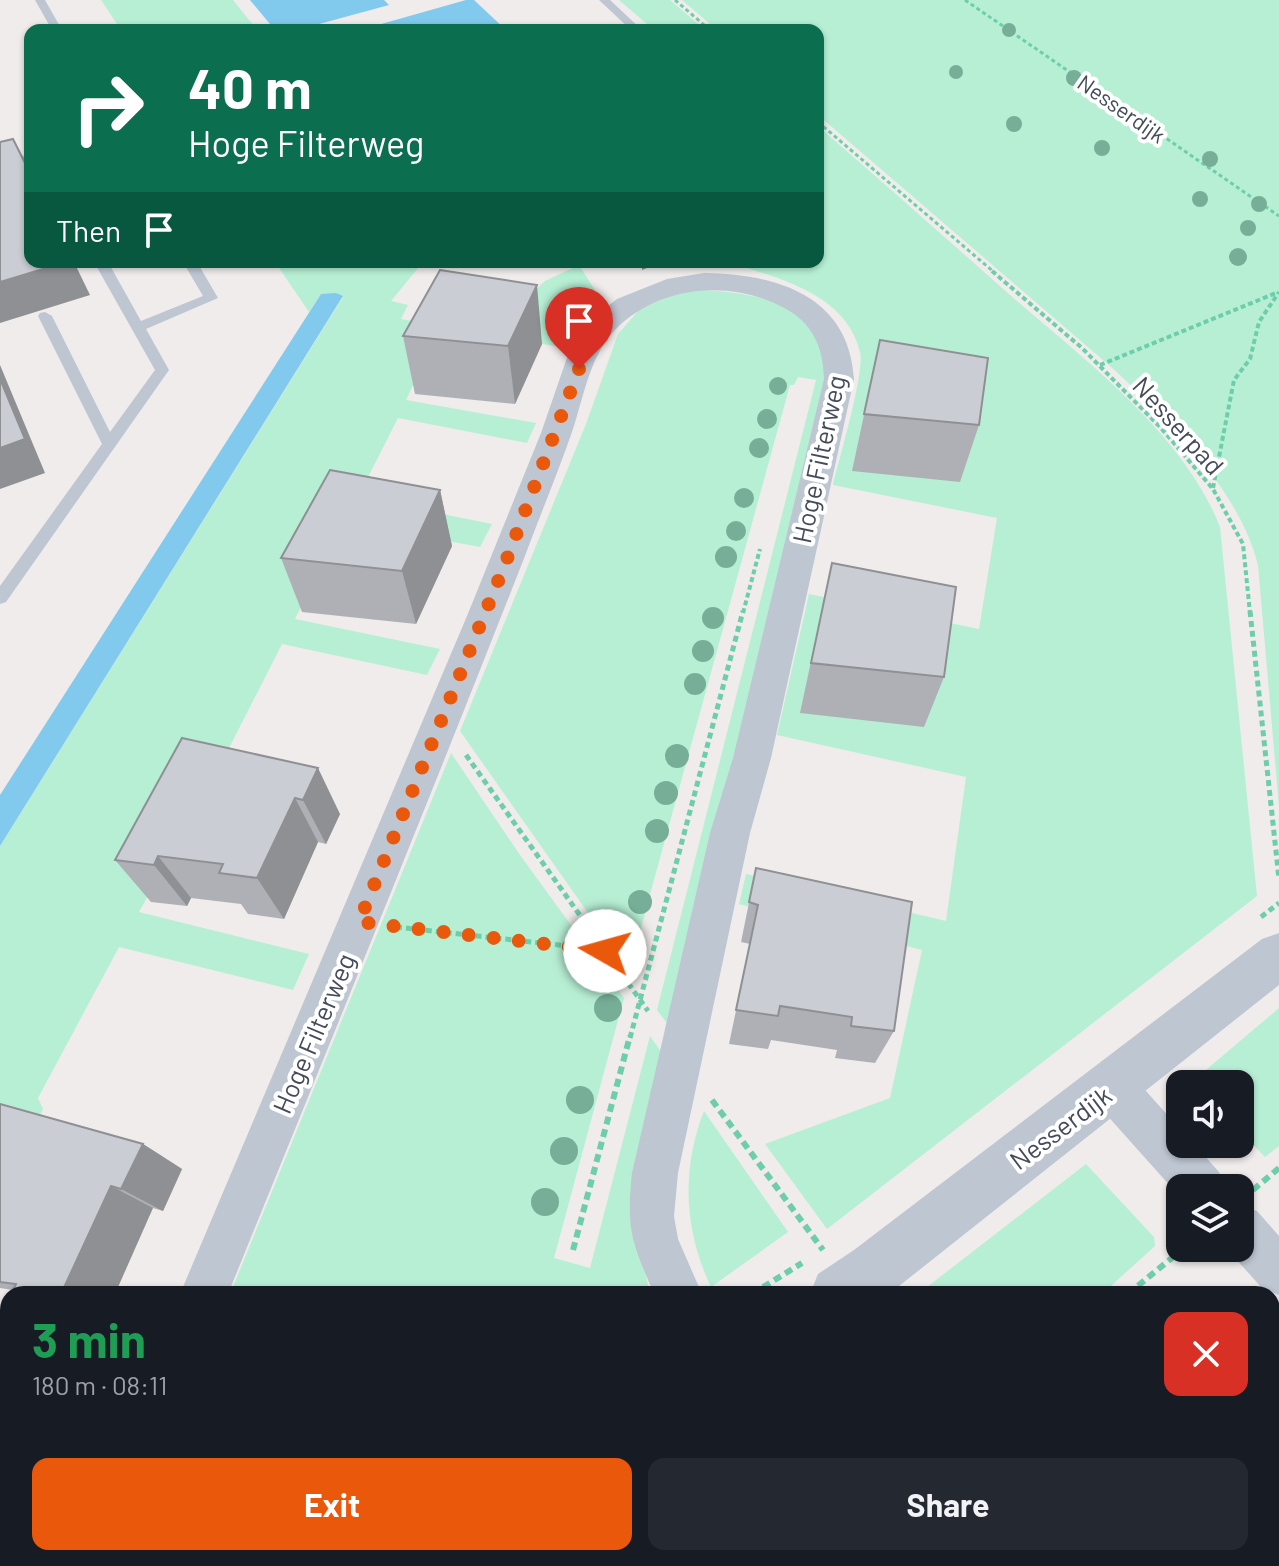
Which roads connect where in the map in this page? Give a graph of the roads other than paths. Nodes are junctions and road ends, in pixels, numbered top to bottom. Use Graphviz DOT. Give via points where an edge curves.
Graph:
graph roads {
  1 [pos="40,0"];
  2 [pos="604,0"];
  3 [pos="54,24"];
  4 [pos="630,24"];
  5 [pos="24,160"];
  6 [pos="0,166"];
  7 [pos="104,268"];
  8 [pos="194,268"];
  9 [pos="45,316"];
  10 [pos="138,327"];
  11 [pos="109,444"];
  12 [pos="0,598"];
  13 [pos="1279,955"];
  14 [pos="1112,1087"];
  15 [pos="1190,1174"];
  16 [pos="1254,1227"];
  17 [pos="1279,1271"];
  18 [pos="207,1286"];
  19 [pos="675,1286"];
  20 [pos="850,1286"];
  1 -- 3 [label="lane"];
  2 -- 4 [label="lane"];
  5 -- 6 [label="lane"];
  7 -- 10 [label="lane"];
  8 -- 10 [label="lane" via="211,298"];
  9 -- 11 [label="lane"];
  10 -- 11 [label="lane" via="162,370"];
  11 -- 12 [label="lane"];
  13 -- 14 [label="street, Nesserdijk"];
  14 -- 15 [label="street"];
  14 -- 20 [label="street, Nesserdijk"];
  16 -- 17 [label="street"];
  18 -- 19 [label="street, Hoge Filterweg" via="537,483 588,344 623,309 650,292 716,281 749,284 795,301 818,319 834,338 839,379 685,1025 655,1173 655,1240"];
}
